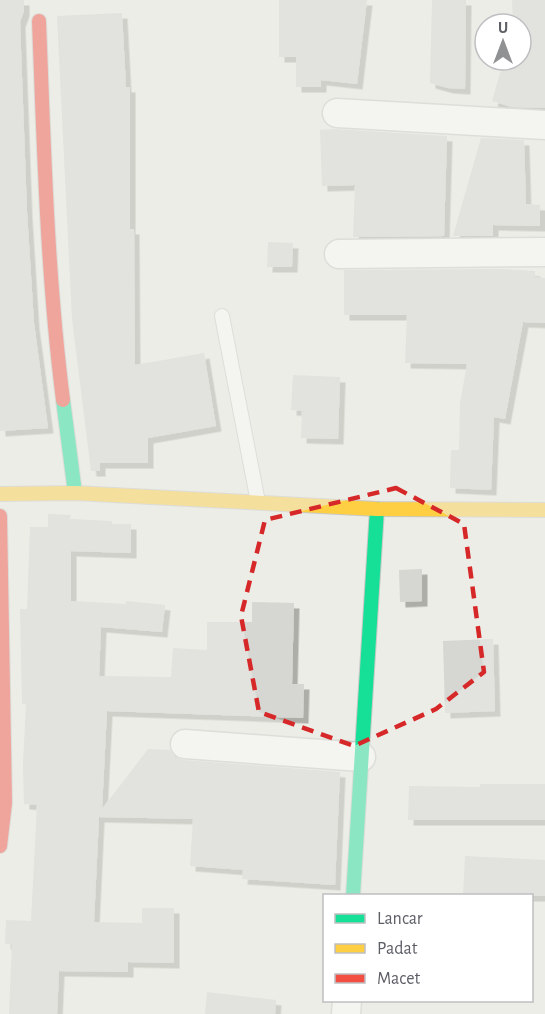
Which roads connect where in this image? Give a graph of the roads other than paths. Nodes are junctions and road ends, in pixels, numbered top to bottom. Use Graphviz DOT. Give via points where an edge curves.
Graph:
graph roads {
  1 [pos="39,21"];
  2 [pos="337,113"];
  3 [pos="545,125"];
  4 [pos="545,252"];
  5 [pos="339,254"];
  6 [pos="222,316"];
  7 [pos="75,493"];
  8 [pos="0,494"];
  9 [pos="258,502"];
  10 [pos="377,509"];
  11 [pos="545,510"];
  12 [pos="0,516"];
  13 [pos="184,744"];
  14 [pos="361,757"];
  15 [pos="0,846"];
  16 [pos="353,894"];
  1 -- 7 [label="street" via="53,321"];
  2 -- 3 [label="street"];
  4 -- 5 [label="street"];
  6 -- 9 [label="lane"];
  7 -- 8 [label="street"];
  7 -- 9 [label="street"];
  9 -- 10 [label="street"];
  10 -- 11 [label="street"];
  10 -- 14 [label="street"];
  12 -- 15 [label="street" via="5,791"];
  13 -- 14 [label="street"];
  14 -- 16 [label="street"];
}
